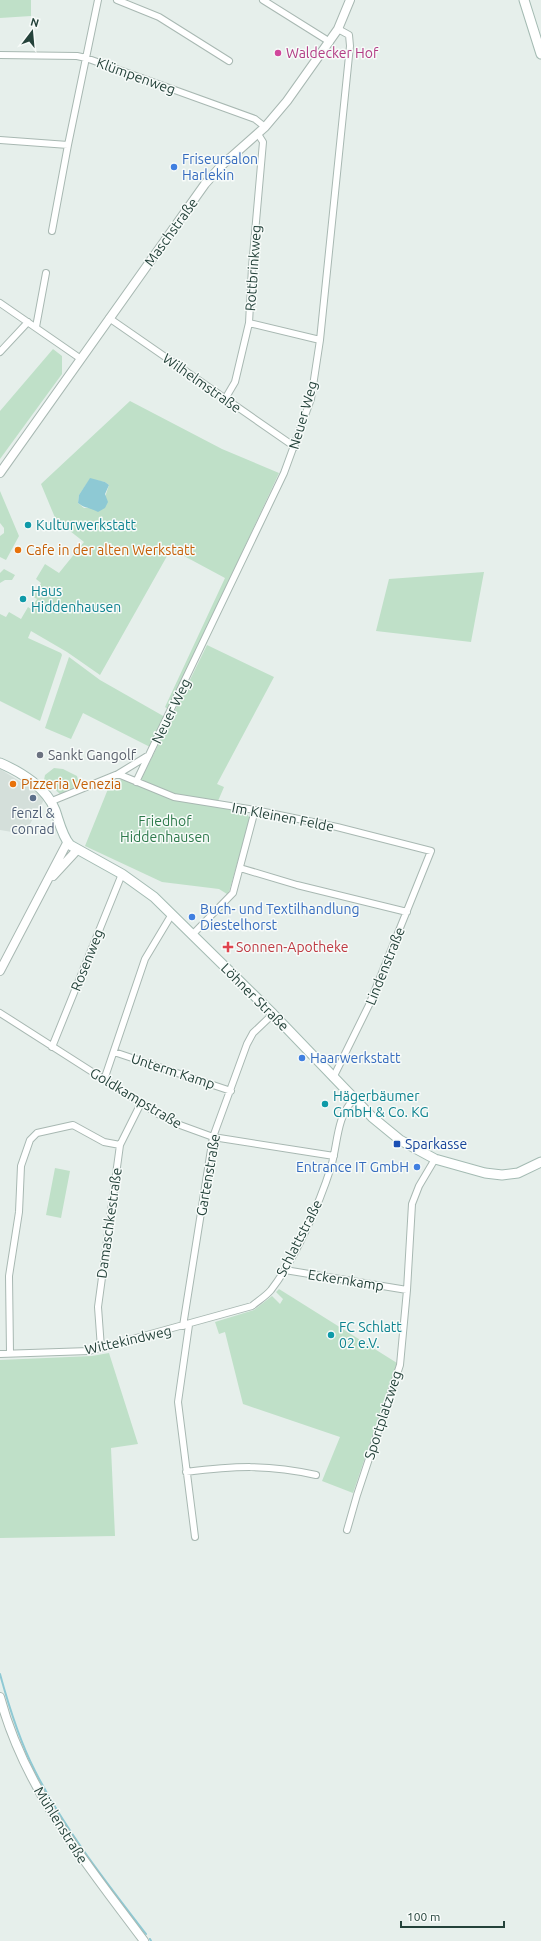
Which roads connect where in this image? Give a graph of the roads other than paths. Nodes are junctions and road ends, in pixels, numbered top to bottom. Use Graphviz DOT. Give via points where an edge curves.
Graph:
graph roads {
  1 [pos="98,0"];
  2 [pos="117,0"];
  3 [pos="263,0"];
  4 [pos="350,0"];
  5 [pos="524,0"];
  6 [pos="338,29"];
  7 [pos="330,42"];
  8 [pos="541,54"];
  9 [pos="0,55"];
  10 [pos="86,58"];
  11 [pos="229,61"];
  12 [pos="265,127"];
  13 [pos="258,134"];
  14 [pos="0,140"];
  15 [pos="68,145"];
  16 [pos="52,231"];
  17 [pos="46,273"];
  18 [pos="0,303"];
  19 [pos="109,318"];
  20 [pos="28,322"];
  21 [pos="249,323"];
  22 [pos="36,327"];
  23 [pos="320,340"];
  24 [pos="0,352"];
  25 [pos="80,359"];
  26 [pos="225,399"];
  27 [pos="295,447"];
  28 [pos="0,472"];
  29 [pos="150,754"];
  30 [pos="0,763"];
  31 [pos="118,774"];
  32 [pos="136,782"];
  33 [pos="52,801"];
  34 [pos="255,810"];
  35 [pos="68,842"];
  36 [pos="77,850"];
  37 [pos="431,851"];
  38 [pos="240,868"];
  39 [pos="122,874"];
  40 [pos="47,883"];
  41 [pos="407,912"];
  42 [pos="172,914"];
  43 [pos="193,934"];
  44 [pos="0,971"];
  45 [pos="0,1013"];
  46 [pos="273,1014"];
  47 [pos="52,1047"];
  48 [pos="114,1052"];
  49 [pos="333,1078"];
  50 [pos="104,1080"];
  51 [pos="231,1091"];
  52 [pos="354,1099"];
  53 [pos="141,1103"];
  54 [pos="213,1138"];
  55 [pos="120,1145"];
  56 [pos="334,1156"];
  57 [pos="435,1159"];
  58 [pos="541,1162"];
  59 [pos="285,1270"];
  60 [pos="407,1290"];
  61 [pos="186,1326"];
  62 [pos="101,1348"];
  63 [pos="10,1353"];
  64 [pos="0,1354"];
  65 [pos="186,1472"];
  66 [pos="316,1475"];
  67 [pos="347,1530"];
  68 [pos="195,1537"];
  69 [pos="0,1696"];
  70 [pos="144,1941"];
  1 -- 10 [label="street"];
  2 -- 11 [label="street" via="159,17"];
  3 -- 7 [label="street"];
  4 -- 6 [label="street, Maschstraße"];
  5 -- 8 [label="main road"];
  6 -- 7 [label="street, Maschstraße"];
  6 -- 23 [label="street, Neuer Weg" via="349,35 350,46"];
  7 -- 12 [label="street, Maschstraße"];
  9 -- 10 [label="street, Klümpenweg"];
  10 -- 12 [label="street, Klümpenweg" via="255,119"];
  10 -- 15 [label="street"];
  12 -- 13 [label="street, Maschstraße"];
  13 -- 19 [label="street, Maschstraße" via="221,166 205,184"];
  13 -- 21 [label="street, Rottbrinkweg" via="263,142"];
  14 -- 15 [label="street"];
  15 -- 16 [label="street"];
  17 -- 22 [label="street"];
  18 -- 20 [label="street"];
  19 -- 25 [label="street, Maschstraße"];
  19 -- 26 [label="street, Wilhelmstraße"];
  20 -- 22 [label="street"];
  20 -- 24 [label="street"];
  21 -- 23 [label="street"];
  21 -- 26 [label="street, Rottbrinkweg" via="235,382"];
  22 -- 25 [label="street"];
  23 -- 27 [label="street, Neuer Weg" via="311,398"];
  25 -- 28 [label="street, Maschstraße"];
  26 -- 27 [label="street, Wilhelmstraße"];
  27 -- 29 [label="street, Neuer Weg"];
  29 -- 31 [label="street, Neuer Weg"];
  29 -- 32 [label="street, Neuer Weg"];
  30 -- 33 [label="main road, Löhner Straße" via="39,788"];
  31 -- 32 [label="street"];
  31 -- 33 [label="street, Neuer Weg"];
  32 -- 34 [label="street, Im Kleinen Felde" via="174,798"];
  33 -- 35 [label="main road, Löhner Straße"];
  34 -- 37 [label="street, Im Kleinen Felde" via="337,827"];
  34 -- 38 [label="street"];
  35 -- 36 [label="main road, Löhner Straße"];
  35 -- 40 [label="street"];
  36 -- 39 [label="main road, Löhner Straße"];
  36 -- 40 [label="street"];
  37 -- 41 [label="street, Lindenstraße"];
  38 -- 41 [label="street" via="296,885"];
  38 -- 43 [label="street" via="233,893"];
  39 -- 42 [label="main road, Löhner Straße" via="154,897"];
  39 -- 47 [label="street, Rosenweg"];
  40 -- 44 [label="street"];
  41 -- 49 [label="street, Lindenstraße" via="369,1005"];
  42 -- 43 [label="main road, Löhner Straße"];
  42 -- 48 [label="street" via="145,960"];
  43 -- 46 [label="main road, Löhner Straße"];
  45 -- 47 [label="street, Goldkampstraße"];
  46 -- 49 [label="main road, Löhner Straße"];
  46 -- 51 [label="street, Gartenstraße" via="253,1033"];
  47 -- 50 [label="street, Goldkampstraße"];
  48 -- 50 [label="street"];
  48 -- 51 [label="street, Unterm Kamp"];
  49 -- 52 [label="main road, Löhner Straße"];
  50 -- 53 [label="street, Goldkampstraße"];
  51 -- 54 [label="street, Gartenstraße"];
  52 -- 56 [label="street, Schlattstraße" via="347,1106 340,1124"];
  52 -- 57 [label="main road, Löhner Straße" via="400,1140"];
  53 -- 54 [label="street, Goldkampstraße" via="180,1125"];
  53 -- 55 [label="street, Damaschkestraße"];
  54 -- 56 [label="street, Goldkampstraße"];
  54 -- 61 [label="street, Gartenstraße"];
  55 -- 62 [label="street, Damaschkestraße" via="98,1301"];
  55 -- 63 [label="street" via="104,1142 73,1125 36,1133 30,1140 21,1166 19,1212 9,1276"];
  56 -- 59 [label="street, Schlattstraße" via="318,1204"];
  57 -- 58 [label="main road, Löhner Straße" via="471,1170 502,1175 521,1172"];
  57 -- 60 [label="street, Sportplatzweg" via="412,1204"];
  59 -- 60 [label="street, Eckernkamp"];
  59 -- 61 [label="street, Schlattstraße" via="270,1291 252,1306"];
  60 -- 67 [label="street, Sportplatzweg" via="400,1365"];
  61 -- 62 [label="street, Wittekindweg"];
  61 -- 65 [label="street" via="178,1402"];
  62 -- 63 [label="street, Wittekindweg" via="89,1351"];
  63 -- 64 [label="street, Wittekindweg"];
  65 -- 66 [label="street" via="258,1466"];
  65 -- 68 [label="street"];
  69 -- 70 [label="street, Mühlenstraße" via="23,1758 53,1816"];
}
